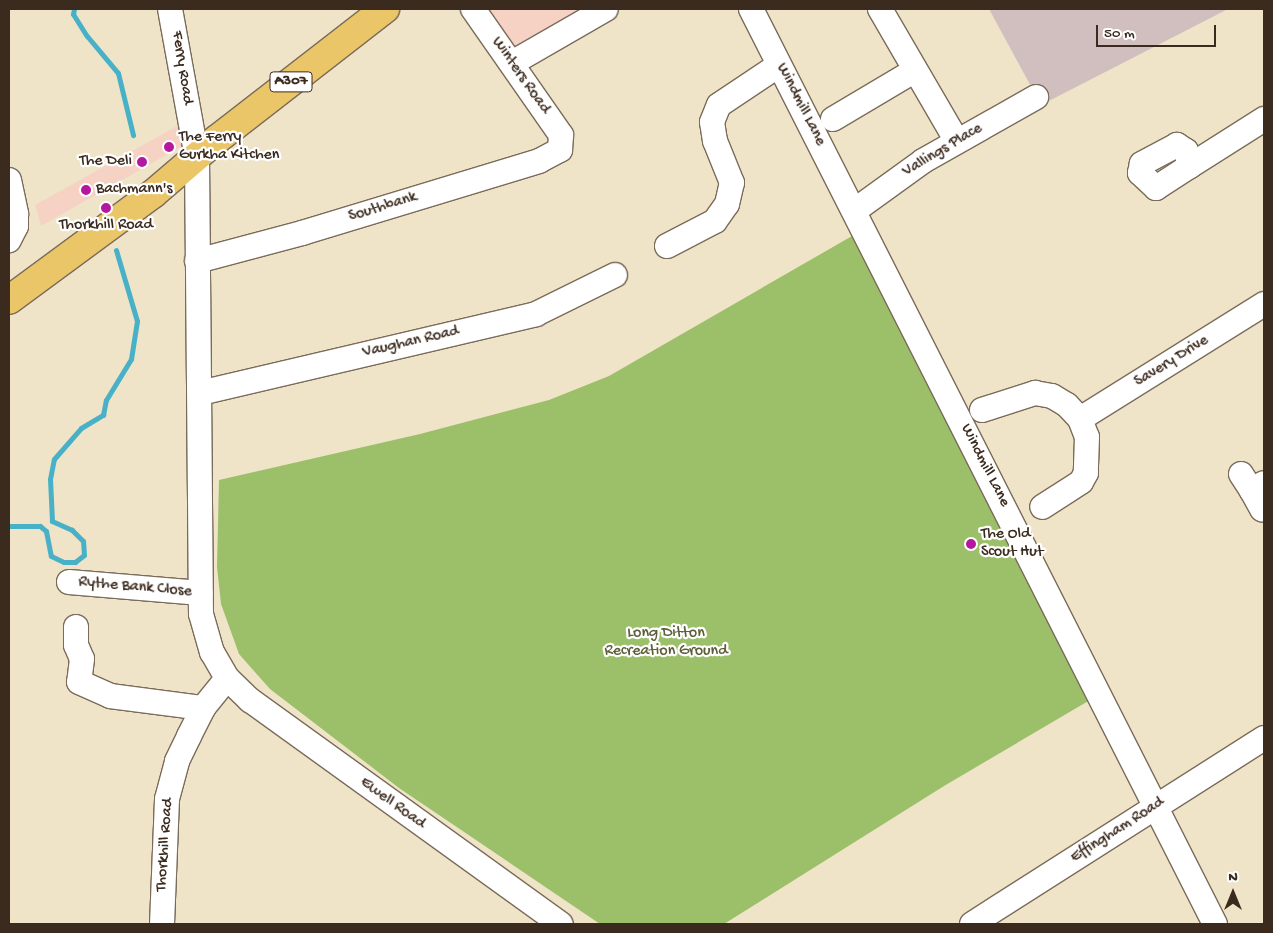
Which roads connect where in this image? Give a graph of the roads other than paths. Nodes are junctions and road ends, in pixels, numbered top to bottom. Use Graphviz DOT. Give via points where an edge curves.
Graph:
graph roads {
  1 [pos="170,9"];
  2 [pos="473,9"];
  3 [pos="606,9"];
  4 [pos="751,9"];
  5 [pos="880,9"];
  6 [pos="380,10"];
  7 [pos="512,63"];
  8 [pos="779,65"];
  9 [pos="914,71"];
  10 [pos="1036,97"];
  11 [pos="833,119"];
  12 [pos="1264,119"];
  13 [pos="951,131"];
  14 [pos="563,144"];
  15 [pos="197,157"];
  16 [pos="1190,166"];
  17 [pos="9,180"];
  18 [pos="854,211"];
  19 [pos="9,240"];
  20 [pos="667,246"];
  21 [pos="197,261"];
  22 [pos="615,275"];
  23 [pos="10,297"];
  24 [pos="1264,304"];
  25 [pos="200,393"];
  26 [pos="982,410"];
  27 [pos="1080,419"];
  28 [pos="1042,507"];
  29 [pos="69,582"];
  30 [pos="201,593"];
  31 [pos="76,628"];
  32 [pos="227,678"];
  33 [pos="203,708"];
  34 [pos="1264,738"];
  35 [pos="1155,807"];
  36 [pos="162,924"];
  37 [pos="562,924"];
  38 [pos="972,924"];
  39 [pos="1215,924"];
  1 -- 15 [label="street, Ferry Road"];
  2 -- 7 [label="street, Winters Road"];
  3 -- 7 [label="street"];
  4 -- 8 [label="street, Windmill Lane"];
  5 -- 9 [label="street"];
  6 -- 15 [label="main road, A307"];
  7 -- 14 [label="street, Winters Road" via="562,135"];
  8 -- 18 [label="street, Windmill Lane"];
  8 -- 20 [label="street" via="719,105 712,122 715,141 732,183 727,204 715,221"];
  9 -- 11 [label="street"];
  9 -- 13 [label="street"];
  10 -- 18 [label="street, Vallings Place" via="923,161"];
  12 -- 16 [label="street"];
  14 -- 21 [label="street, Southbank" via="556,154 540,161 302,233"];
  15 -- 21 [label="street"];
  15 -- 23 [label="main road, A307" via="154,193"];
  17 -- 19 [label="street" via="16,226"];
  18 -- 35 [label="street, Windmill Lane"];
  21 -- 25 [label="street"];
  22 -- 25 [label="street, Vaughan Road" via="536,314"];
  24 -- 27 [label="street, Savery Drive"];
  25 -- 30 [label="street"];
  26 -- 27 [label="street" via="1035,393 1052,396 1068,405"];
  27 -- 28 [label="street" via="1087,436 1086,473 1081,482"];
  29 -- 30 [label="street, Rythe Bank Close"];
  30 -- 32 [label="street" via="201,614 211,650"];
  31 -- 33 [label="street" via="76,646 82,659 79,682 110,696"];
  32 -- 33 [label="street, Thorkhill Road"];
  32 -- 37 [label="street, Ewell Road" via="257,706"];
  33 -- 36 [label="street, Thorkhill Road" via="177,761 167,799"];
  34 -- 35 [label="street, Effingham Road"];
  35 -- 38 [label="street, Effingham Road"];
  35 -- 39 [label="street, Windmill Lane"];
}
